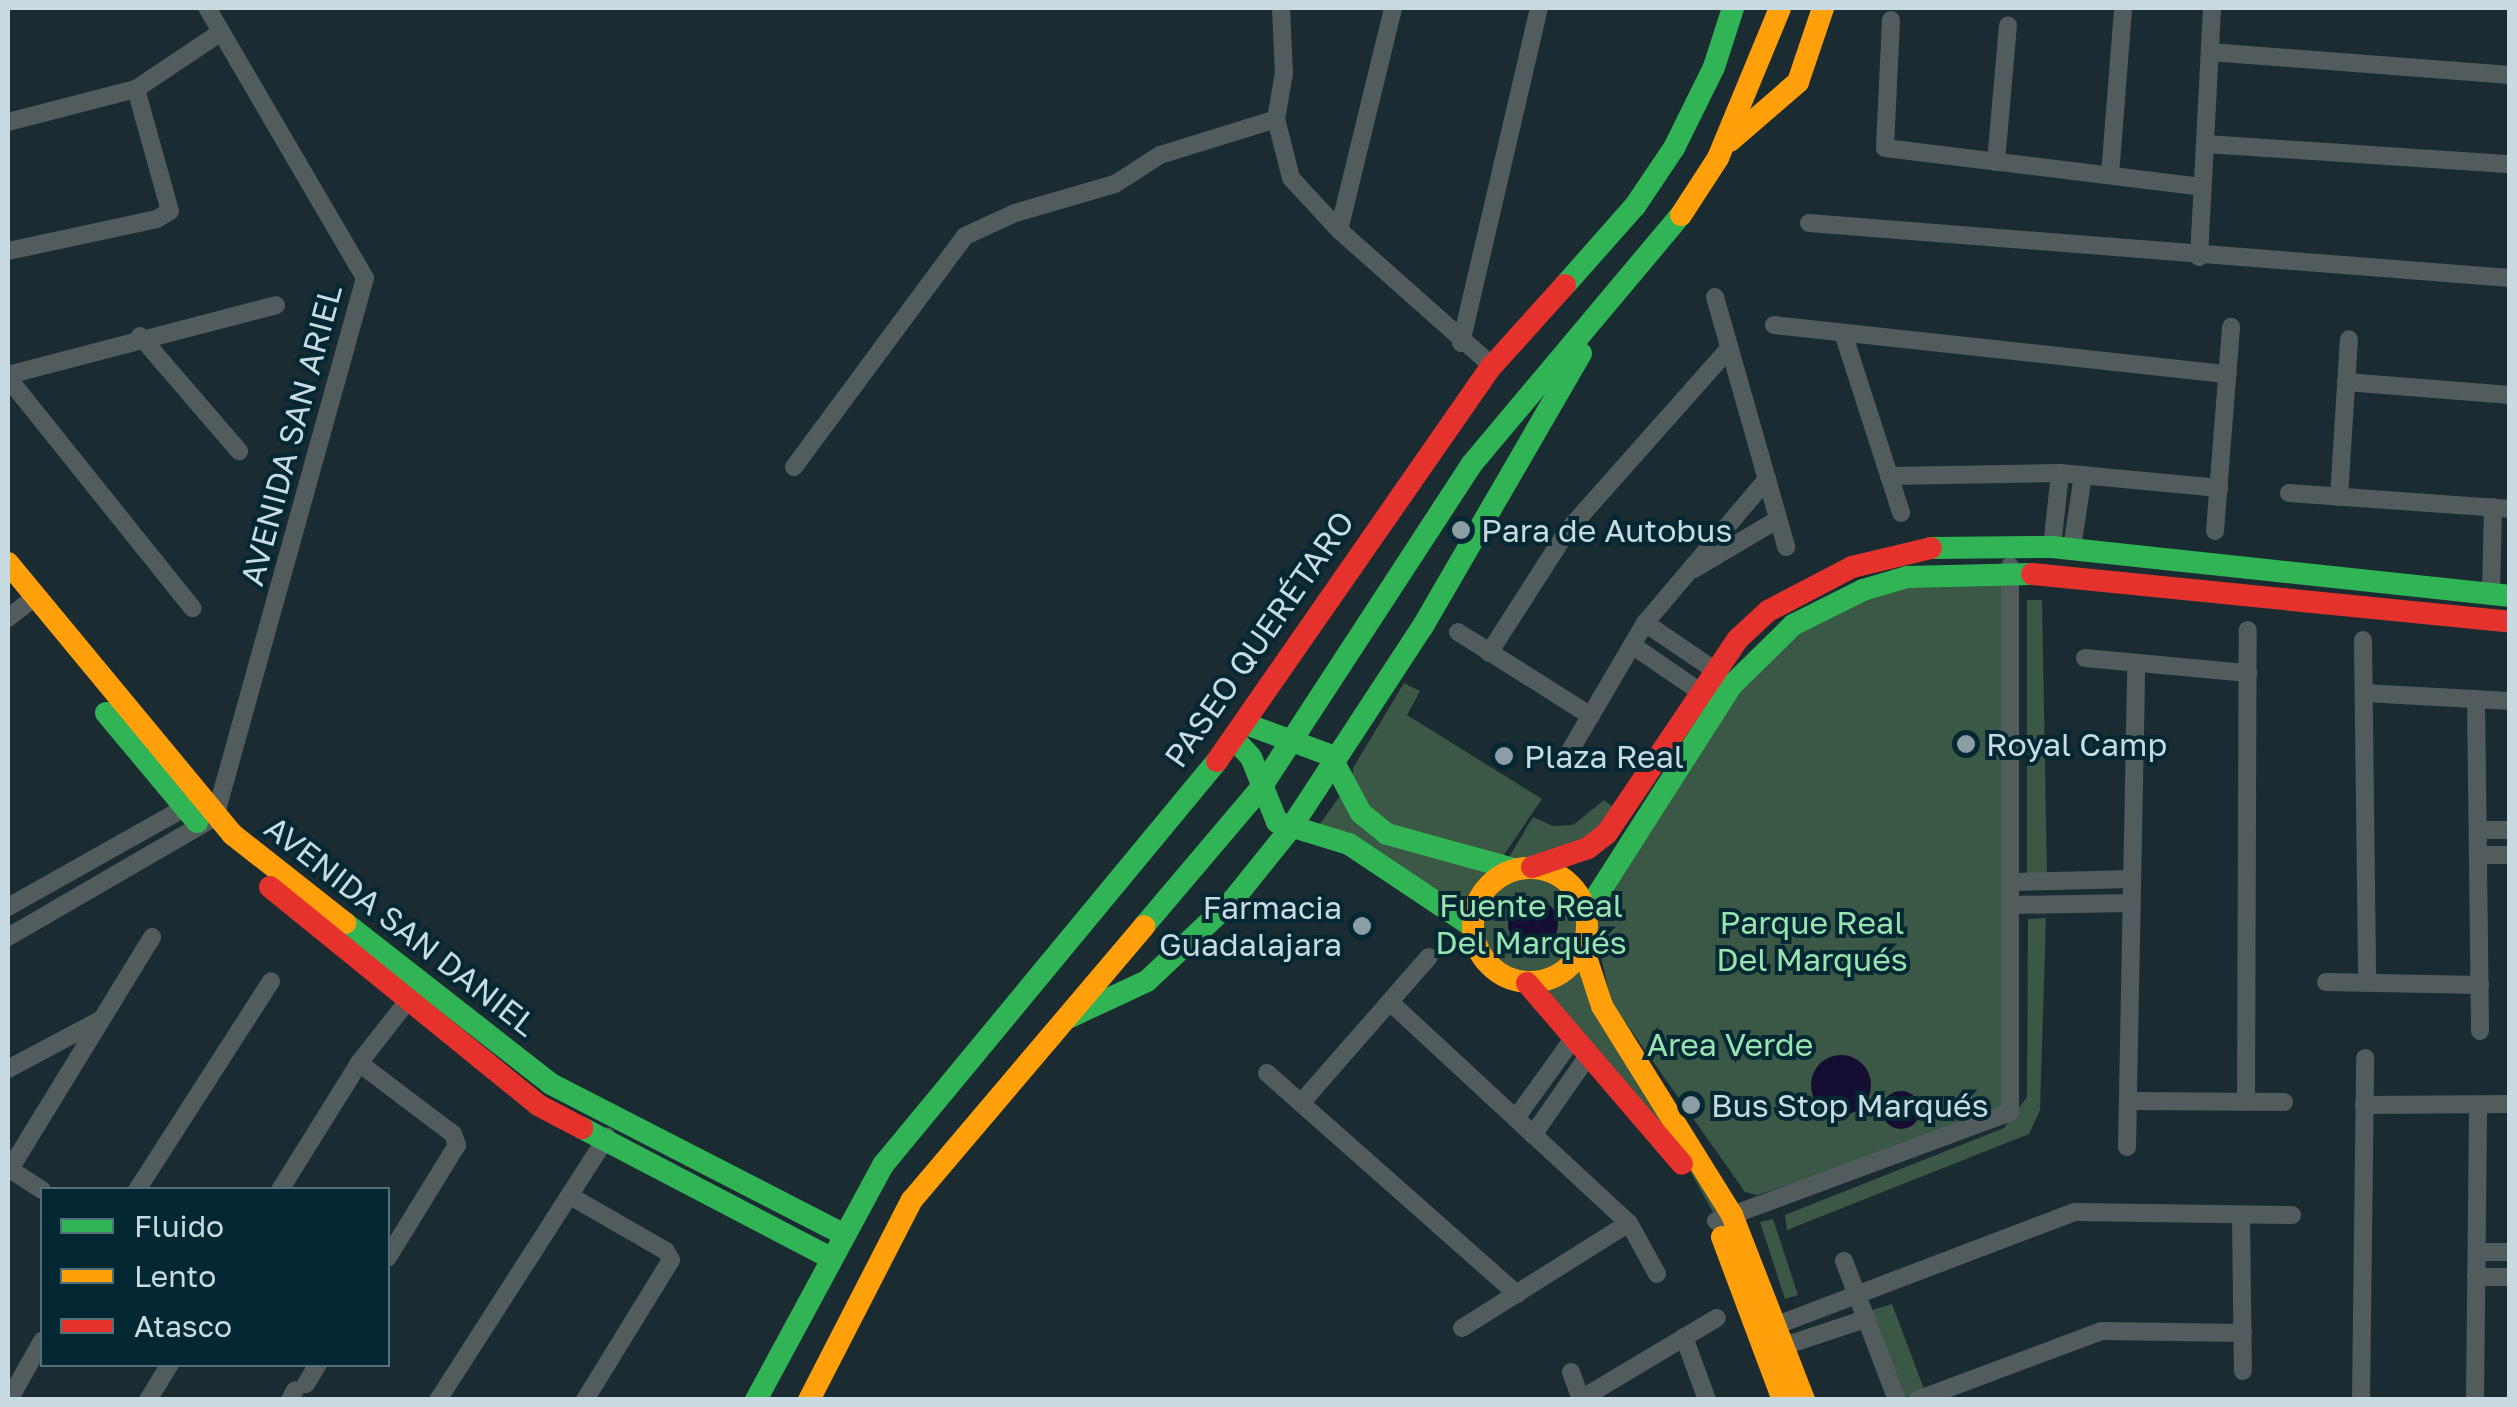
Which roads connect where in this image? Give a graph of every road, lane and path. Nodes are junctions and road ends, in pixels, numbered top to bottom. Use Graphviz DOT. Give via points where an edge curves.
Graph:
graph roads {
  1 [pos="207,8"];
  2 [pos="1281,8"];
  3 [pos="1393,8"];
  4 [pos="1540,8"];
  5 [pos="1733,8"];
  6 [pos="1780,8"];
  7 [pos="1823,8"];
  8 [pos="2123,8"];
  9 [pos="2212,8"];
  10 [pos="1891,20"];
  11 [pos="2008,26"];
  12 [pos="221,32"];
  13 [pos="2210,52"];
  14 [pos="2510,75"];
  15 [pos="136,89"];
  16 [pos="1276,119"];
  17 [pos="8,122"];
  18 [pos="2206,144"];
  19 [pos="1725,145"];
  20 [pos="1996,162"];
  21 [pos="2510,164"];
  22 [pos="2110,175"];
  23 [pos="2202,186"];
  24 [pos="1809,223"];
  25 [pos="1339,230"];
  26 [pos="8,252"];
  27 [pos="2199,257"];
  28 [pos="2510,278"];
  29 [pos="1714,297"];
  30 [pos="1608,304"];
  31 [pos="276,305"];
  32 [pos="1774,325"];
  33 [pos="2231,328"];
  34 [pos="140,336"];
  35 [pos="1844,336"];
  36 [pos="2349,339"];
  37 [pos="1461,343"];
  38 [pos="1728,350"];
  39 [pos="1492,366"];
  40 [pos="2226,374"];
  41 [pos="8,376"];
  42 [pos="2346,382"];
  43 [pos="2510,396"];
  44 [pos="239,452"];
  45 [pos="794,467"];
  46 [pos="2060,472"];
  47 [pos="2083,475"];
  48 [pos="1889,476"];
  49 [pos="1767,479"];
  50 [pos="2219,488"];
  51 [pos="2289,493"];
  52 [pos="2339,497"];
  53 [pos="2501,508"];
  54 [pos="1901,513"];
  55 [pos="1777,520"];
  56 [pos="2215,532"];
  57 [pos="1786,546"];
  58 [pos="2011,546"];
  59 [pos="2062,548"];
  60 [pos="8,563"];
  61 [pos="2010,572"];
  62 [pos="1676,579"];
  63 [pos="2500,595"];
  64 [pos="18,603"];
  65 [pos="192,608"];
  66 [pos="2510,622"];
  67 [pos="1644,624"];
  68 [pos="2248,630"];
  69 [pos="1458,632"];
  70 [pos="2363,640"];
  71 [pos="1632,645"];
  72 [pos="1489,653"];
  73 [pos="2085,658"];
  74 [pos="2136,662"];
  75 [pos="1713,670"];
  76 [pos="2248,673"];
  77 [pos="1699,692"];
  78 [pos="2364,693"];
  79 [pos="2476,699"];
  80 [pos="2510,701"];
  81 [pos="1591,716"];
  82 [pos="1241,732"];
  83 [pos="1292,744"];
  84 [pos="1567,756"];
  85 [pos="1336,764"];
  86 [pos="1260,789"];
  87 [pos="206,810"];
  88 [pos="1290,829"];
  89 [pos="2478,830"];
  90 [pos="2510,830"];
  91 [pos="2478,855"];
  92 [pos="2510,855"];
  93 [pos="1523,868"];
  94 [pos="2132,879"];
  95 [pos="2014,882"];
  96 [pos="2132,903"];
  97 [pos="2012,905"];
  98 [pos="8,907"];
  99 [pos="1586,913"];
  100 [pos="1472,927"];
  101 [pos="152,936"];
  102 [pos="8,937"];
  103 [pos="1582,944"];
  104 [pos="1429,957"];
  105 [pos="271,982"];
  106 [pos="2326,982"];
  107 [pos="1527,983"];
  108 [pos="2366,983"];
  109 [pos="2480,985"];
  110 [pos="1390,1002"];
  111 [pos="406,1004"];
  112 [pos="102,1020"];
  113 [pos="1060,1022"];
  114 [pos="2480,1031"];
  115 [pos="1583,1045"];
  116 [pos="490,1056"];
  117 [pos="2366,1058"];
  118 [pos="359,1063"];
  119 [pos="8,1070"];
  120 [pos="1267,1073"];
  121 [pos="2128,1101"];
  122 [pos="2246,1101"];
  123 [pos="2284,1102"];
  124 [pos="1301,1103"];
  125 [pos="2478,1104"];
  126 [pos="2510,1104"];
  127 [pos="2364,1106"];
  128 [pos="1516,1118"];
  129 [pos="1533,1135"];
  130 [pos="607,1137"];
  131 [pos="2127,1146"];
  132 [pos="9,1169"];
  133 [pos="139,1187"];
  134 [pos="282,1187"];
  135 [pos="40,1189"];
  136 [pos="572,1198"];
  137 [pos="2292,1215"];
  138 [pos="2241,1216"];
  139 [pos="1724,1218"];
  140 [pos="1629,1223"];
  141 [pos="840,1233"];
  142 [pos="2477,1252"];
  143 [pos="2510,1252"];
  144 [pos="390,1254"];
  145 [pos="828,1257"];
  146 [pos="1844,1261"];
  147 [pos="1657,1274"];
  148 [pos="2476,1277"];
  149 [pos="2510,1277"];
  150 [pos="1517,1294"];
  151 [pos="1858,1299"];
  152 [pos="1717,1318"];
  153 [pos="1865,1319"];
  154 [pos="1462,1328"];
  155 [pos="2242,1333"];
  156 [pos="1684,1336"];
  157 [pos="1780,1336"];
  158 [pos="40,1344"];
  159 [pos="168,1367"];
  160 [pos="316,1367"];
  161 [pos="2243,1371"];
  162 [pos="1571,1372"];
  163 [pos="297,1391"];
  164 [pos="1581,1399"];
  165 [pos="9,1400"];
  166 [pos="148,1400"];
  167 [pos="438,1400"];
  168 [pos="586,1400"];
  169 [pos="756,1400"];
  170 [pos="809,1400"];
  171 [pos="1708,1400"];
  172 [pos="1783,1400"];
  173 [pos="1804,1400"];
  174 [pos="1896,1400"];
  175 [pos="1916,1400"];
  176 [pos="2361,1400"];
  177 [pos="2475,1400"];
  1 -- 12 [label="street, AVENIDA SAN ARIEL"];
  2 -- 16 [label="street" via="1284,73"];
  3 -- 25 [label="street"];
  4 -- 37 [label="street"];
  5 -- 39 [label="street, PASEO QUERÉTARO" via="1690,116 1635,206"];
  6 -- 19 [label="street"];
  7 -- 19 [label="street" via="1798,82"];
  8 -- 22 [label="street"];
  9 -- 13 [label="street"];
  10 -- 20 [label="street" via="1884,148"];
  11 -- 20 [label="street"];
  12 -- 15 [label="street"];
  12 -- 87 [label="street, AVENIDA SAN ARIEL" via="365,278"];
  13 -- 14 [label="street"];
  13 -- 18 [label="street"];
  15 -- 17 [label="street"];
  15 -- 26 [label="street" via="170,211"];
  16 -- 25 [label="street" via="1291,178"];
  16 -- 45 [label="street" via="1160,155 1115,184 1015,213 966,236"];
  18 -- 21 [label="street"];
  18 -- 23 [label="street"];
  19 -- 30 [label="street" via="1667,237"];
  20 -- 22 [label="street"];
  22 -- 23 [label="street"];
  23 -- 27 [label="street"];
  24 -- 27 [label="street"];
  25 -- 37 [label="street"];
  27 -- 28 [label="street"];
  29 -- 38 [label="street"];
  30 -- 83 [label="street" via="1471,464"];
  30 -- 85 [label="street"];
  31 -- 34 [label="street"];
  32 -- 35 [label="street"];
  33 -- 40 [label="street"];
  34 -- 41 [label="street"];
  34 -- 44 [label="street"];
  35 -- 40 [label="street"];
  35 -- 48 [label="street"];
  36 -- 42 [label="street"];
  37 -- 39 [label="street"];
  38 -- 49 [label="street"];
  38 -- 72 [label="street" via="1568,530"];
  39 -- 82 [label="street, PASEO QUERÉTARO"];
  40 -- 50 [label="street"];
  41 -- 65 [label="street"];
  42 -- 43 [label="street"];
  42 -- 52 [label="street"];
  46 -- 47 [label="street"];
  46 -- 48 [label="street"];
  46 -- 59 [label="street"];
  47 -- 50 [label="street"];
  47 -- 59 [label="street"];
  48 -- 54 [label="street"];
  49 -- 55 [label="street"];
  49 -- 62 [label="street"];
  50 -- 56 [label="street"];
  51 -- 52 [label="street"];
  52 -- 53 [label="street"];
  53 -- 63 [label="street"];
  55 -- 57 [label="street"];
  55 -- 62 [label="street"];
  58 -- 59 [label="street"];
  58 -- 61 [label="street"];
  58 -- 75 [label="street" via="1935,548 1852,567 1768,610"];
  59 -- 63 [label="street"];
  60 -- 64 [label="street, AVENIDA SAN DANIEL"];
  61 -- 66 [label="street"];
  61 -- 95 [label="street"];
  61 -- 99 [label="street" via="1907,577 1830,602 1793,625 1732,685"];
  62 -- 67 [label="street"];
  64 -- 87 [label="street, AVENIDA SAN DANIEL"];
  67 -- 71 [label="street"];
  67 -- 75 [label="street"];
  68 -- 76 [label="street"];
  69 -- 72 [label="street"];
  70 -- 78 [label="street"];
  71 -- 77 [label="street"];
  71 -- 81 [label="street"];
  72 -- 81 [label="street"];
  73 -- 74 [label="street"];
  74 -- 76 [label="street"];
  74 -- 94 [label="street"];
  75 -- 77 [label="street"];
  76 -- 122 [label="street"];
  77 -- 93 [label="street" via="1607,833 1588,848"];
  78 -- 79 [label="street"];
  78 -- 108 [label="street"];
  79 -- 80 [label="street"];
  79 -- 89 [label="street"];
  81 -- 84 [label="street"];
  82 -- 83 [label="street"];
  82 -- 86 [label="street"];
  82 -- 141 [label="street, PASEO QUERÉTARO" via="883,1165"];
  83 -- 85 [label="street" via="1321,749"];
  83 -- 86 [label="street"];
  85 -- 88 [label="street"];
  85 -- 93 [label="street" via="1360,813 1386,834"];
  86 -- 88 [label="street" via="1268,810"];
  86 -- 113 [label="street"];
  87 -- 98 [label="street"];
  87 -- 102 [label="street"];
  87 -- 111 [label="street, AVENIDA SAN DANIEL"];
  87 -- 116 [label="street, AVENIDA SAN DANIEL"];
  88 -- 100 [label="street" via="1349,844"];
  88 -- 113 [label="street" via="1233,900 1147,981"];
  89 -- 90 [label="street"];
  89 -- 91 [label="street"];
  91 -- 92 [label="street"];
  91 -- 109 [label="street"];
  93 -- 99 [label="street" via="1566,882"];
  93 -- 100 [label="street" via="1484,891"];
  94 -- 95 [label="street"];
  94 -- 96 [label="street"];
  95 -- 97 [label="street"];
  96 -- 97 [label="street"];
  96 -- 121 [label="street"];
  97 -- 139 [label="street" via="2010,1112"];
  99 -- 103 [label="street"];
  100 -- 107 [label="street" via="1480,954 1500,974"];
  101 -- 112 [label="street"];
  103 -- 107 [label="street" via="1558,976"];
  103 -- 139 [label="street" via="1602,1006"];
  104 -- 110 [label="street"];
  105 -- 133 [label="street"];
  106 -- 108 [label="street"];
  107 -- 115 [label="street"];
  108 -- 109 [label="street"];
  109 -- 114 [label="street"];
  110 -- 124 [label="street"];
  110 -- 128 [label="street"];
  111 -- 116 [label="street, AVENIDA SAN DANIEL"];
  111 -- 118 [label="street"];
  112 -- 119 [label="street"];
  112 -- 132 [label="street"];
  113 -- 170 [label="street" via="912,1200"];
  115 -- 128 [label="street"];
  115 -- 129 [label="street"];
  115 -- 139 [label="street"];
  116 -- 130 [label="street, AVENIDA SAN DANIEL" via="538,1105"];
  116 -- 141 [label="street, AVENIDA SAN DANIEL"];
  117 -- 127 [label="street"];
  118 -- 134 [label="street"];
  118 -- 144 [label="street" via="453,1134 456,1145"];
  120 -- 124 [label="street"];
  121 -- 122 [label="street"];
  121 -- 131 [label="street"];
  122 -- 123 [label="street"];
  124 -- 150 [label="street"];
  125 -- 126 [label="street"];
  125 -- 127 [label="street"];
  125 -- 142 [label="street"];
  127 -- 176 [label="street"];
  128 -- 129 [label="street"];
  129 -- 140 [label="street"];
  130 -- 136 [label="street"];
  130 -- 145 [label="street, AVENIDA SAN DANIEL"];
  132 -- 135 [label="street"];
  136 -- 167 [label="street"];
  136 -- 168 [label="street" via="666,1250 671,1260"];
  137 -- 138 [label="street"];
  138 -- 151 [label="street" via="2075,1212"];
  138 -- 155 [label="street"];
  139 -- 157 [label="street"];
  139 -- 172 [label="street"];
  140 -- 147 [label="street"];
  140 -- 150 [label="street"];
  141 -- 145 [label="street, PASEO QUERÉTARO"];
  142 -- 143 [label="street"];
  142 -- 148 [label="street"];
  145 -- 169 [label="street, PASEO QUERÉTARO"];
  146 -- 151 [label="street"];
  148 -- 149 [label="street"];
  148 -- 177 [label="street"];
  150 -- 154 [label="street"];
  151 -- 153 [label="street"];
  151 -- 157 [label="street"];
  152 -- 156 [label="street"];
  153 -- 157 [label="street"];
  153 -- 174 [label="street"];
  155 -- 161 [label="street"];
  155 -- 175 [label="street" via="2102,1331"];
  156 -- 164 [label="street"];
  156 -- 171 [label="street"];
  157 -- 173 [label="street"];
  158 -- 165 [label="street"];
  159 -- 166 [label="street"];
  160 -- 163 [label="street"];
  162 -- 164 [label="street"];
}
